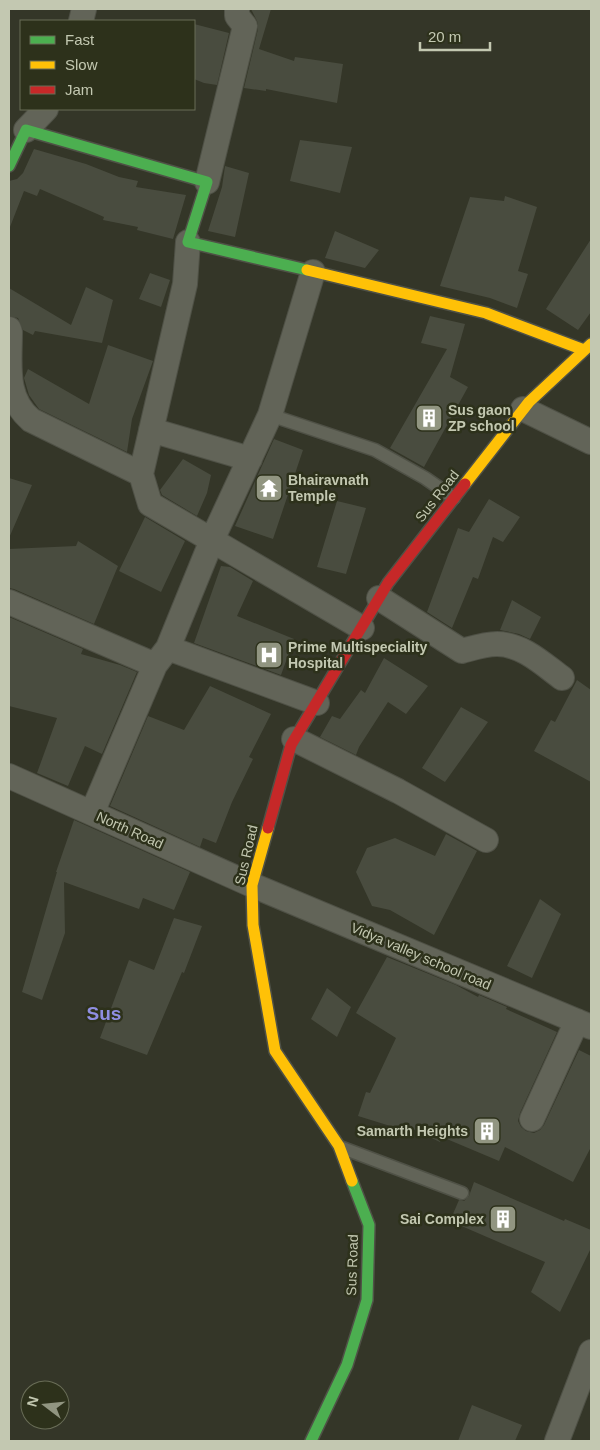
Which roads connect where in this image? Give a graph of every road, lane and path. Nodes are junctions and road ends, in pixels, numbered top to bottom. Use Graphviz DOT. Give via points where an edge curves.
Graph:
graph roads {
  1 [pos="237,9"];
  2 [pos="45,110"];
  3 [pos="26,130"];
  4 [pos="9,166"];
  5 [pos="207,182"];
  6 [pos="188,242"];
  7 [pos="313,272"];
  8 [pos="9,329"];
  9 [pos="588,347"];
  10 [pos="524,409"];
  11 [pos="270,415"];
  12 [pos="151,430"];
  13 [pos="591,442"];
  14 [pos="250,459"];
  15 [pos="141,474"];
  16 [pos="454,498"];
  17 [pos="212,540"];
  18 [pos="379,598"];
  19 [pos="9,602"];
  20 [pos="362,628"];
  21 [pos="161,657"];
  22 [pos="562,678"];
  23 [pos="316,702"];
  24 [pos="294,739"];
  25 [pos="9,776"];
  26 [pos="92,813"];
  27 [pos="486,840"];
  28 [pos="252,885"];
  29 [pos="584,1024"];
  30 [pos="532,1119"];
  31 [pos="339,1146"];
  32 [pos="462,1193"];
  33 [pos="591,1352"];
  34 [pos="311,1441"];
  35 [pos="558,1441"];
  1 -- 5 [label="street" via="237,16 245,26"];
  2 -- 3 [label="street"];
  3 -- 4 [label="main road"];
  3 -- 5 [label="main road"];
  5 -- 6 [label="main road"];
  6 -- 7 [label="main road"];
  6 -- 12 [label="street" via="185,284"];
  7 -- 9 [label="main road" via="486,313"];
  7 -- 11 [label="street"];
  8 -- 15 [label="street" via="12,389 23,414"];
  9 -- 10 [label="main road, Sus Road"];
  10 -- 13 [label="street"];
  10 -- 16 [label="main road, Sus Road"];
  11 -- 14 [label="street"];
  11 -- 16 [label="lane" via="374,450"];
  12 -- 14 [label="street"];
  12 -- 15 [label="street"];
  14 -- 17 [label="street"];
  15 -- 17 [label="street" via="150,504"];
  16 -- 18 [label="main road, Sus Road"];
  17 -- 20 [label="street"];
  17 -- 21 [label="street"];
  18 -- 20 [label="main road, Sus Road"];
  18 -- 22 [label="street" via="462,651 497,644 512,646 532,655"];
  19 -- 21 [label="street"];
  20 -- 23 [label="main road, Sus Road"];
  21 -- 23 [label="street"];
  21 -- 26 [label="street"];
  23 -- 24 [label="main road, Sus Road"];
  24 -- 27 [label="street"];
  24 -- 28 [label="main road, Sus Road"];
  25 -- 26 [label="street, North Road"];
  26 -- 28 [label="street, North Road"];
  28 -- 29 [label="street, Vidya valley school road"];
  28 -- 31 [label="main road, Sus Road" via="253,925 275,1051"];
  29 -- 30 [label="street"];
  31 -- 32 [label="lane"];
  31 -- 34 [label="main road, Sus Road" via="369,1225 367,1300 347,1365"];
  33 -- 35 [label="street"];
}
